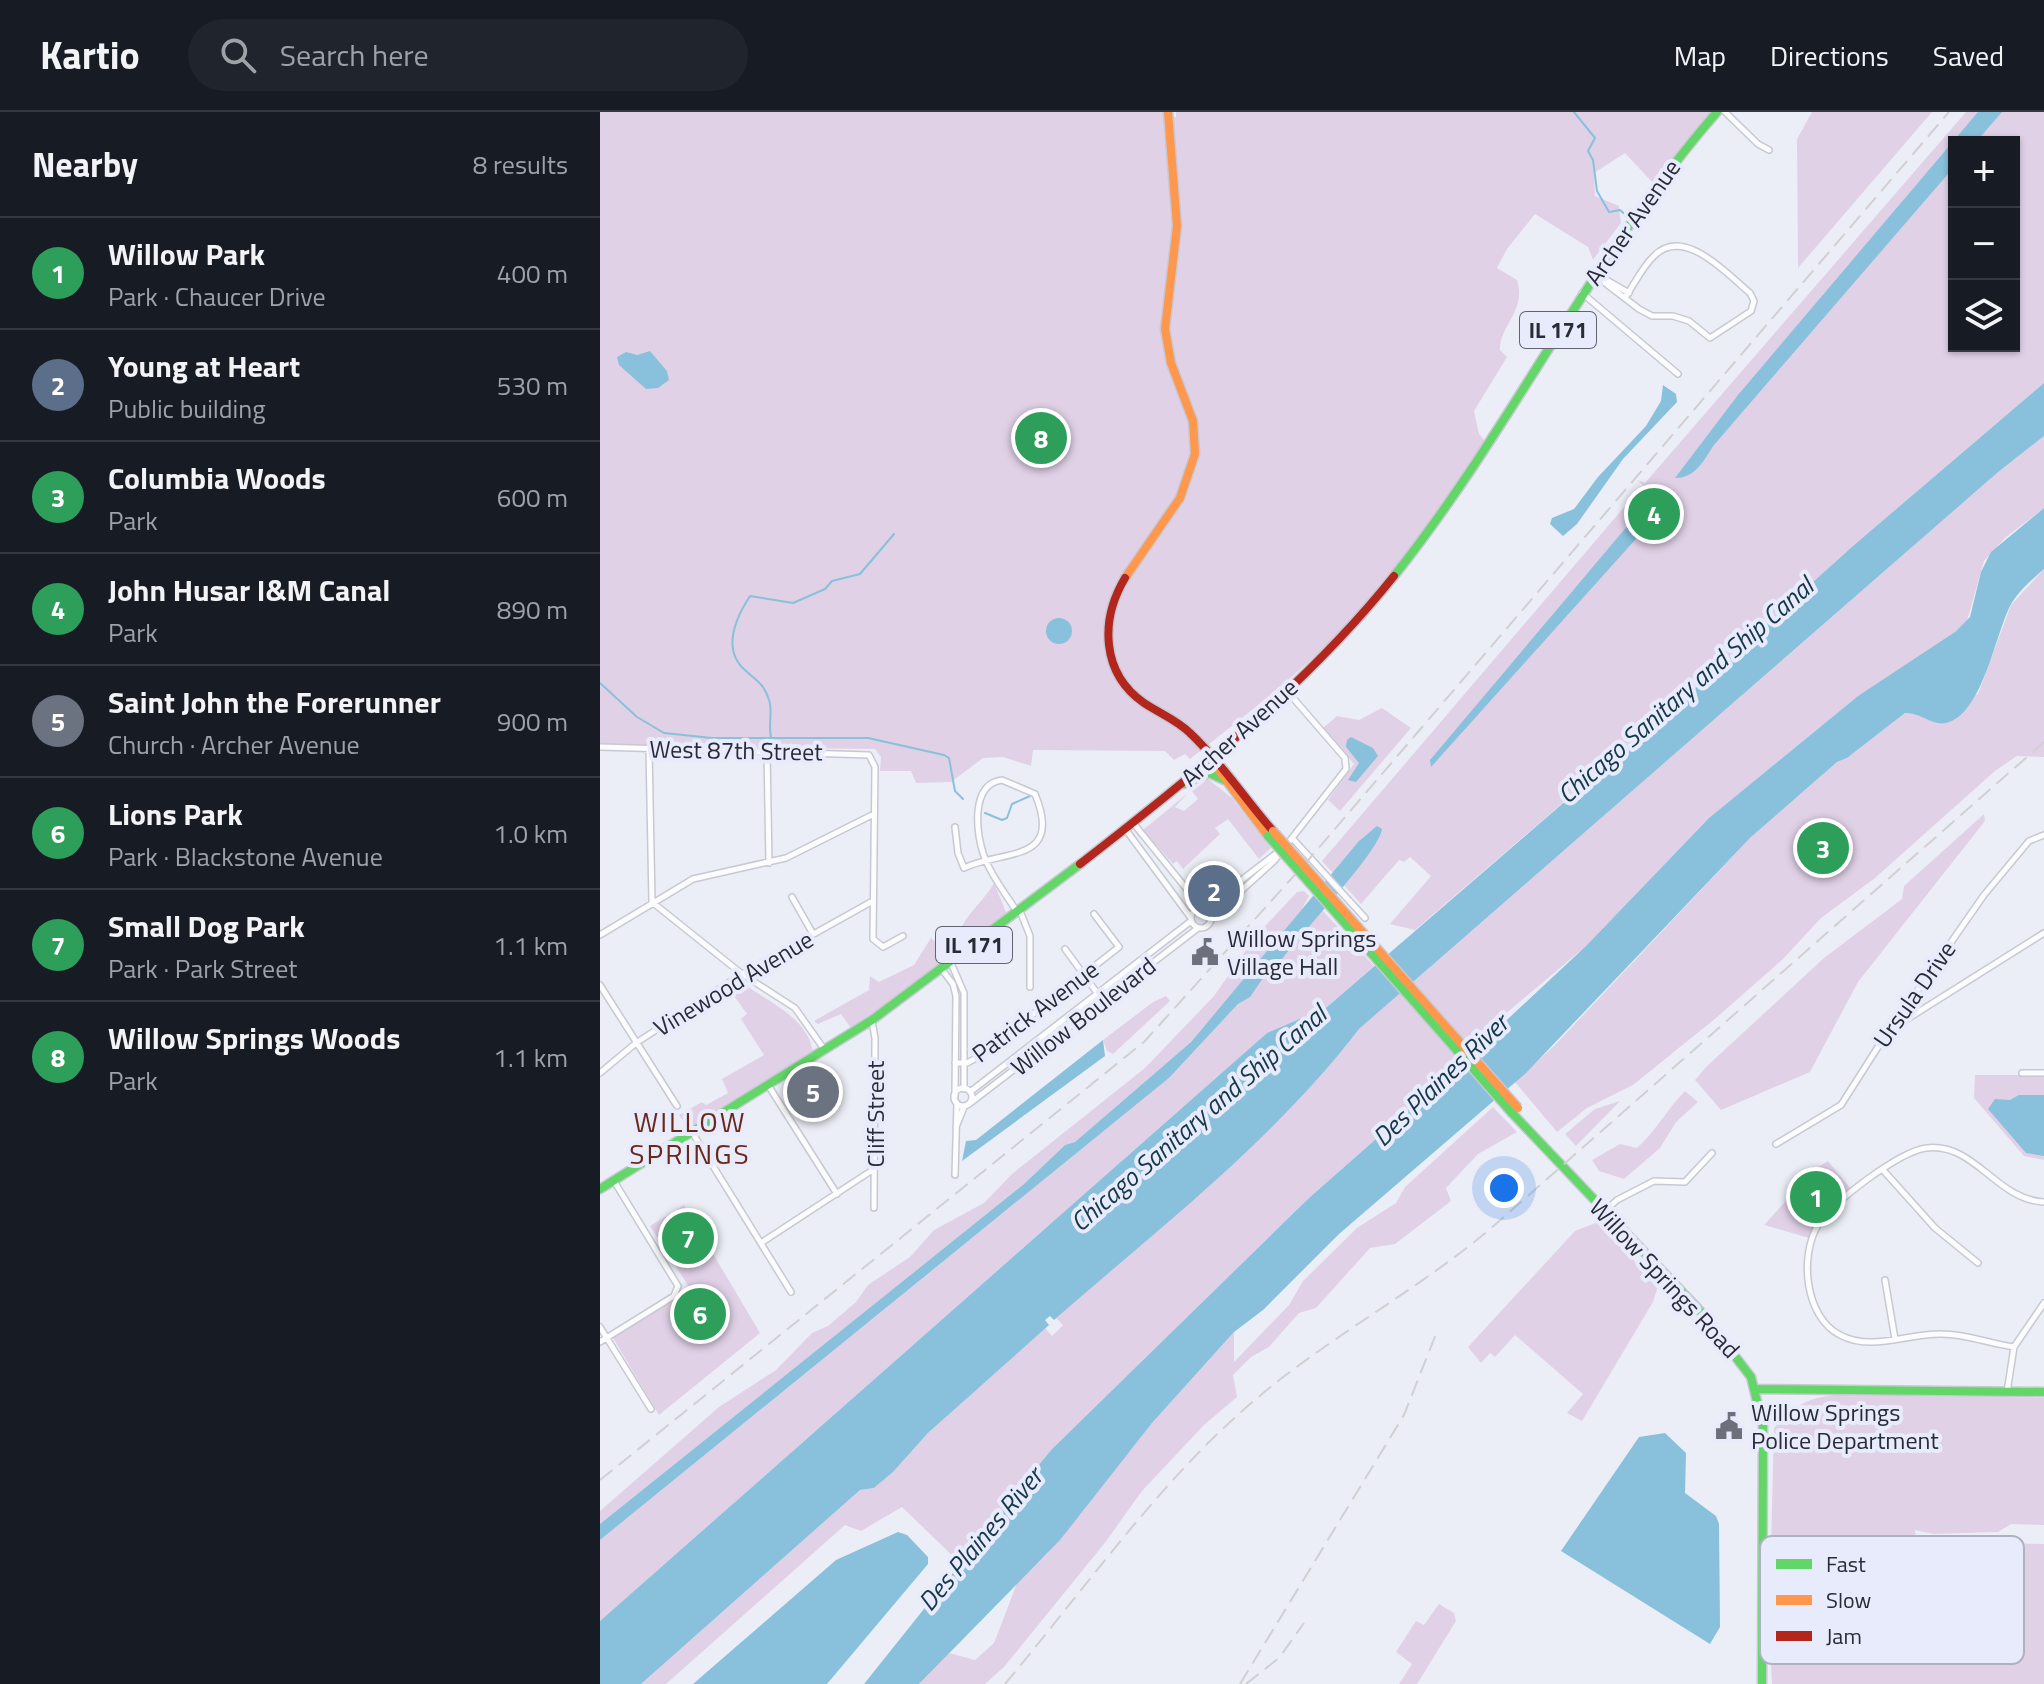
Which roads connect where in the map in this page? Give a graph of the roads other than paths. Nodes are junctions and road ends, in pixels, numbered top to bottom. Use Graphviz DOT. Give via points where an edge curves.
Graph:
graph roads {
  1 [pos="1168,112"];
  2 [pos="1717,112"];
  3 [pos="1725,112"];
  4 [pos="1769,150"];
  5 [pos="1599,276"];
  6 [pos="1582,293"];
  7 [pos="1627,295"];
  8 [pos="1678,374"];
  9 [pos="1287,691"];
  10 [pos="600,747"];
  11 [pos="649,748"];
  12 [pos="767,752"];
  13 [pos="1211,758"];
  14 [pos="1224,780"];
  15 [pos="1176,788"];
  16 [pos="874,814"];
  17 [pos="955,827"];
  18 [pos="1130,827"];
  19 [pos="1270,833"];
  20 [pos="2044,835"];
  21 [pos="1292,838"];
  22 [pos="1154,846"];
  23 [pos="1278,852"];
  24 [pos="1143,856"];
  25 [pos="985,858"];
  26 [pos="769,863"];
  27 [pos="1191,893"];
  28 [pos="792,897"];
  29 [pos="652,902"];
  30 [pos="871,902"];
  31 [pos="1179,902"];
  32 [pos="1204,908"];
  33 [pos="1019,912"];
  34 [pos="1094,914"];
  35 [pos="1212,917"];
  36 [pos="1365,918"];
  37 [pos="1191,920"];
  38 [pos="1198,928"];
  39 [pos="2044,933"];
  40 [pos="813,934"];
  41 [pos="600,935"];
  42 [pos="903,936"];
  43 [pos="1065,949"];
  44 [pos="951,963"];
  45 [pos="942,970"];
  46 [pos="742,974"];
  47 [pos="1083,974"];
  48 [pos="600,985"];
  49 [pos="1030,987"];
  50 [pos="1098,995"];
  51 [pos="1103,1001"];
  52 [pos="872,1020"];
  53 [pos="1889,1030"];
  54 [pos="636,1043"];
  55 [pos="824,1049"];
  56 [pos="959,1063"];
  57 [pos="600,1073"];
  58 [pos="2022,1073"];
  59 [pos="2044,1073"];
  60 [pos="767,1085"];
  61 [pos="967,1090"];
  62 [pos="956,1100"];
  63 [pos="967,1105"];
  64 [pos="677,1106"];
  65 [pos="955,1128"];
  66 [pos="692,1132"];
  67 [pos="1776,1144"];
  68 [pos="1712,1153"];
  69 [pos="874,1168"];
  70 [pos="1883,1170"];
  71 [pos="955,1175"];
  72 [pos="614,1180"];
  73 [pos="600,1189"];
  74 [pos="837,1194"];
  75 [pos="2044,1202"];
  76 [pos="874,1208"];
  77 [pos="1604,1212"];
  78 [pos="761,1243"];
  79 [pos="1978,1263"];
  80 [pos="1885,1280"];
  81 [pos="791,1292"];
  82 [pos="2044,1303"];
  83 [pos="600,1327"];
  84 [pos="607,1338"];
  85 [pos="1895,1339"];
  86 [pos="600,1342"];
  87 [pos="2014,1347"];
  88 [pos="1757,1389"];
  89 [pos="2007,1392"];
  90 [pos="2044,1392"];
  91 [pos="651,1409"];
  92 [pos="1763,1536"];
  93 [pos="1762,1664"];
  94 [pos="1762,1684"];
  1 -- 13 [label="main road, Willow Springs Road" via="1177,208 1175,259 1164,296 1167,349 1190,406 1195,449 1184,490 1116,592 1107,640 1114,669 1128,690 1193,734"];
  2 -- 5 [label="main road, Archer Avenue / IL 171" via="1670,166"];
  3 -- 4 [label="street"];
  5 -- 6 [label="main road, Archer Avenue / IL 171"];
  5 -- 7 [label="street"];
  6 -- 8 [label="street"];
  6 -- 9 [label="main road, Archer Avenue / IL 171" via="1473,473 1430,532 1349,632"];
  7 -- 7 [label="street" via="1652,316 1689,321 1710,338 1751,311 1754,301 1700,250 1672,248 1655,253"];
  9 -- 13 [label="main road, Archer Avenue / IL 171"];
  9 -- 21 [label="street" via="1347,766"];
  10 -- 11 [label="street, West 87th Street"];
  11 -- 12 [label="street, West 87th Street"];
  11 -- 29 [label="street"];
  12 -- 16 [label="street, West 87th Street" via="872,756"];
  12 -- 26 [label="street"];
  13 -- 14 [label="main road, Willow Springs Road"];
  13 -- 15 [label="main road, Archer Avenue / IL 171"];
  13 -- 19 [label="main road, Willow Springs Road"];
  14 -- 15 [label="main road" via="1209,773"];
  14 -- 19 [label="main road, Willow Springs Road"];
  15 -- 18 [label="main road, Archer Avenue / IL 171"];
  16 -- 26 [label="street"];
  16 -- 30 [label="street"];
  17 -- 25 [label="street" via="962,867"];
  18 -- 22 [label="street"];
  18 -- 24 [label="street"];
  18 -- 33 [label="main road, Archer Avenue / IL 171"];
  19 -- 77 [label="main road, Willow Springs Road, bridge"];
  20 -- 53 [label="street, Ursula Drive" via="2029,841 1984,895"];
  21 -- 23 [label="street"];
  21 -- 36 [label="street"];
  22 -- 24 [label="street"];
  22 -- 27 [label="street"];
  23 -- 32 [label="street"];
  23 -- 35 [label="street"];
  24 -- 31 [label="street"];
  25 -- 25 [label="street" via="982,792 1002,780 1032,791 1041,819 1036,843 1019,855"];
  25 -- 33 [label="street"];
  26 -- 29 [label="street" via="693,879"];
  27 -- 31 [label="street"];
  27 -- 32 [label="street"];
  28 -- 40 [label="street"];
  29 -- 41 [label="street"];
  29 -- 46 [label="street"];
  30 -- 40 [label="street, Vinewood Avenue"];
  30 -- 42 [label="street" via="875,943 888,946"];
  31 -- 37 [label="street"];
  32 -- 35 [label="street"];
  32 -- 37 [label="street" via="1195,909"];
  33 -- 44 [label="main road, Archer Avenue / IL 171"];
  33 -- 49 [label="street" via="1030,931"];
  34 -- 47 [label="street, Patrick Avenue" via="1119,947"];
  35 -- 38 [label="street" via="1208,926"];
  37 -- 38 [label="street"];
  37 -- 50 [label="street, Willow Boulevard"];
  38 -- 51 [label="street, Willow Boulevard"];
  39 -- 53 [label="street"];
  40 -- 46 [label="street, Vinewood Avenue"];
  43 -- 47 [label="street"];
  44 -- 45 [label="main road, Archer Avenue / IL 171"];
  44 -- 56 [label="street" via="964,993"];
  45 -- 52 [label="main road, Archer Avenue / IL 171"];
  45 -- 56 [label="street" via="955,989"];
  46 -- 54 [label="street, Vinewood Avenue"];
  46 -- 55 [label="street" via="795,1008"];
  47 -- 50 [label="street"];
  47 -- 56 [label="street, Patrick Avenue" via="978,1057"];
  48 -- 54 [label="street"];
  50 -- 51 [label="street"];
  50 -- 61 [label="street, Willow Boulevard"];
  51 -- 63 [label="street, Willow Boulevard"];
  52 -- 55 [label="main road, Archer Avenue / IL 171"];
  52 -- 69 [label="street, Cliff Street"];
  53 -- 67 [label="street, Ursula Drive" via="1841,1105"];
  54 -- 57 [label="street, Vinewood Avenue"];
  54 -- 64 [label="street"];
  55 -- 60 [label="main road, Archer Avenue / IL 171"];
  56 -- 61 [label="street"];
  56 -- 62 [label="street"];
  58 -- 59 [label="street"];
  60 -- 66 [label="main road, Archer Avenue / IL 171"];
  60 -- 74 [label="street"];
  61 -- 62 [label="street, Willow Boulevard"];
  61 -- 63 [label="street"];
  62 -- 63 [label="street"];
  62 -- 65 [label="street"];
  63 -- 65 [label="street"];
  65 -- 71 [label="street"];
  66 -- 72 [label="main road, Archer Avenue / IL 171"];
  66 -- 78 [label="street"];
  68 -- 77 [label="street" via="1685,1182 1654,1181"];
  69 -- 74 [label="street"];
  69 -- 76 [label="street, Cliff Street"];
  70 -- 75 [label="street" via="1917,1150 1948,1149 2010,1194"];
  70 -- 79 [label="street" via="1935,1228"];
  70 -- 85 [label="street" via="1817,1228 1809,1254 1810,1289 1818,1314 1838,1334 1865,1342"];
  72 -- 73 [label="main road, Archer Avenue / IL 171"];
  72 -- 84 [label="street" via="678,1290"];
  74 -- 78 [label="street"];
  77 -- 88 [label="main road, Willow Springs Road" via="1722,1335"];
  78 -- 81 [label="street"];
  80 -- 85 [label="street"];
  82 -- 87 [label="street"];
  83 -- 84 [label="street"];
  84 -- 86 [label="street"];
  84 -- 91 [label="street"];
  85 -- 87 [label="street" via="1943,1334"];
  87 -- 89 [label="street"];
  88 -- 89 [label="main road"];
  88 -- 92 [label="main road, Willow Springs Road" via="1764,1443"];
  89 -- 90 [label="main road"];
  93 -- 94 [label="main road, Willow Springs Road"];
}
